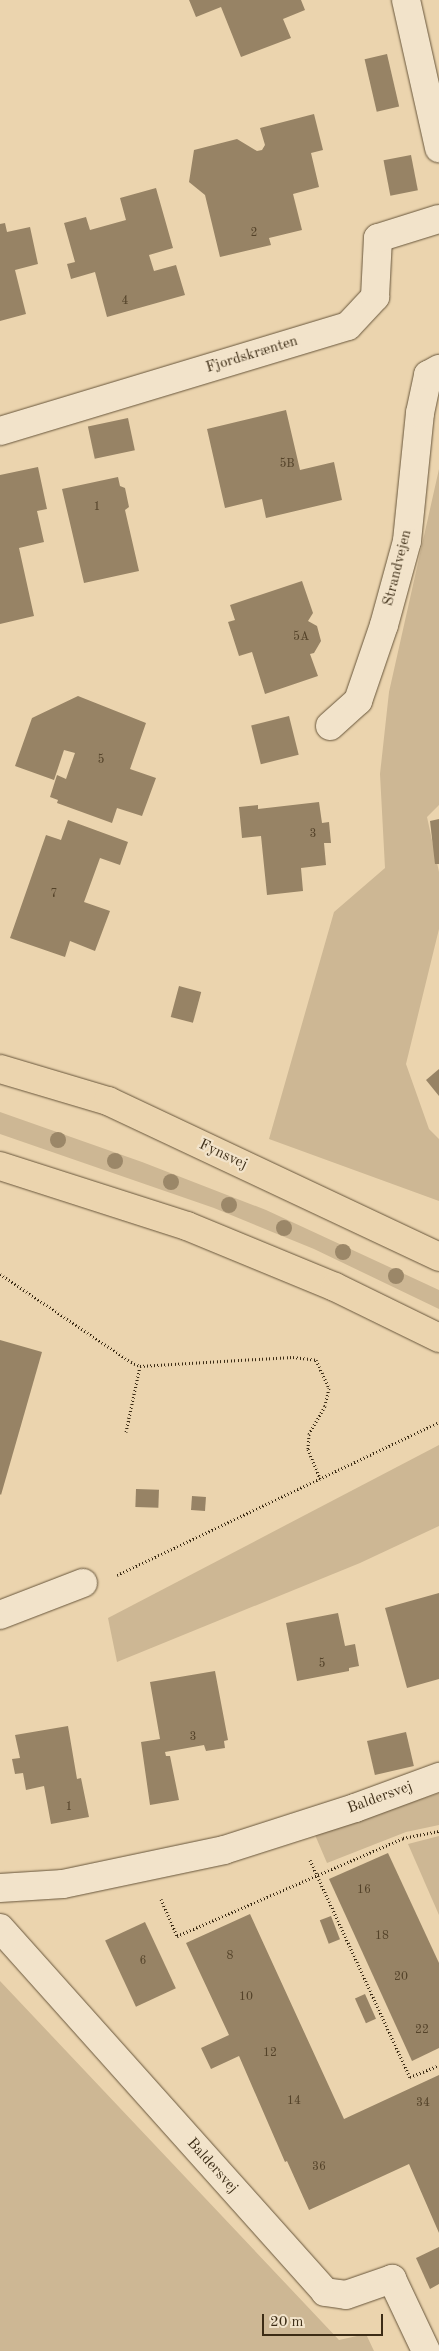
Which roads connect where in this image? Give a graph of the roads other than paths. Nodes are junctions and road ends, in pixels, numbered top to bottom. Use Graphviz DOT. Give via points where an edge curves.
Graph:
graph roads {
  1 [pos="406,0"];
  2 [pos="431,72"];
  3 [pos="439,148"];
  4 [pos="439,219"];
  5 [pos="439,370"];
  6 [pos="0,431"];
  7 [pos="330,726"];
  8 [pos="0,1069"];
  9 [pos="0,1166"];
  10 [pos="439,1257"];
  11 [pos="439,1338"];
  12 [pos="83,1583"];
  13 [pos="0,1615"];
  14 [pos="439,1777"];
  15 [pos="0,1888"];
  16 [pos="0,1928"];
  17 [pos="426,2351"];
  1 -- 2 [label="street"];
  2 -- 3 [label="street"];
  4 -- 6 [label="street, Fjordskrænten" via="378,238 375,297 348,326"];
  5 -- 7 [label="street, Strandvejen" via="428,375 420,413 408,541 384,625 358,701"];
  8 -- 10 [label="main road, Fynsvej" via="108,1101"];
  9 -- 11 [label="main road" via="187,1226 335,1287"];
  12 -- 13 [label="street"];
  14 -- 15 [label="street, Baldersvej" via="224,1850 63,1884"];
  16 -- 17 [label="street, Baldersvej" via="325,2292 346,2295 392,2278"];
}
